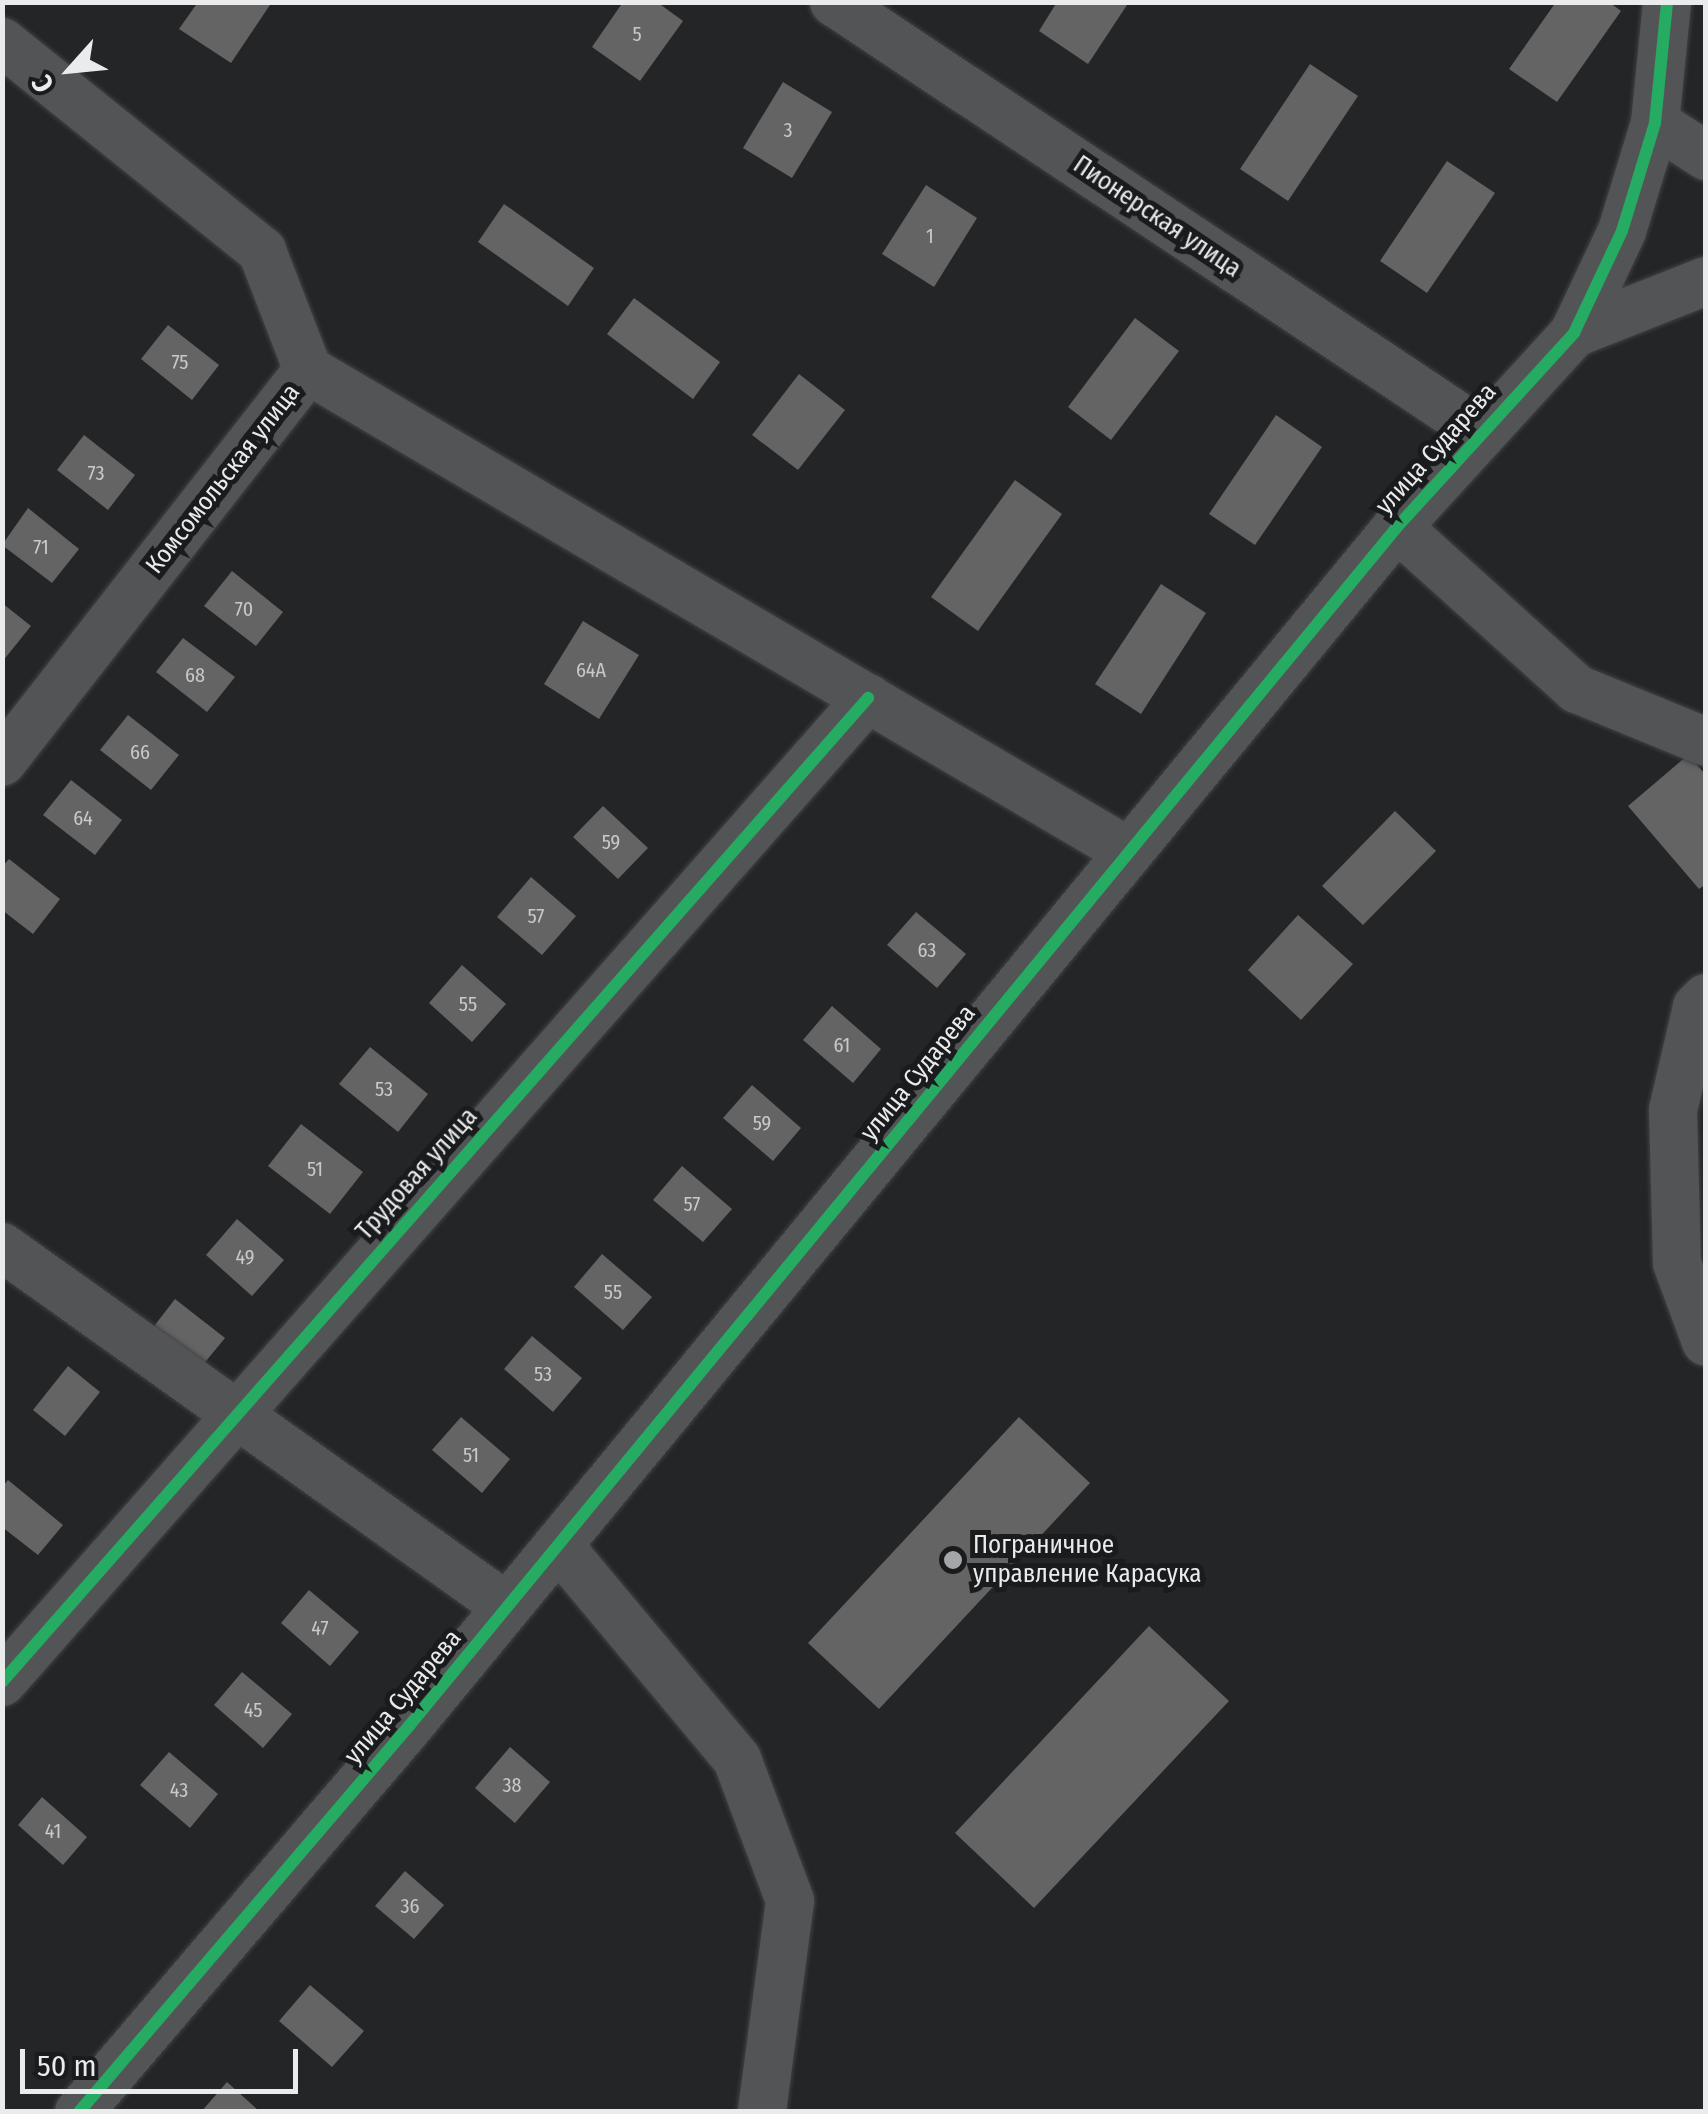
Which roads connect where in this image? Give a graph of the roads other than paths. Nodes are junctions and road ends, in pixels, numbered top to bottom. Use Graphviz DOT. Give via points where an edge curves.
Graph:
graph roads {
  1 [pos="834,2"];
  2 [pos="1668,2"];
  3 [pos="2,42"];
  4 [pos="1655,123"];
  5 [pos="1706,156"];
  6 [pos="1706,281"];
  7 [pos="1574,333"];
  8 [pos="308,370"];
  9 [pos="1480,431"];
  10 [pos="1396,527"];
  11 [pos="868,698"];
  12 [pos="1706,742"];
  13 [pos="2,762"];
  14 [pos="1129,852"];
  15 [pos="1706,998"];
  16 [pos="2,1247"];
  17 [pos="1706,1342"];
  18 [pos="235,1412"];
  19 [pos="558,1545"];
  20 [pos="507,1607"];
  21 [pos="2,1682"];
  22 [pos="79,2112"];
  23 [pos="762,2112"];
  1 -- 9 [label="street, Пионерская улица"];
  2 -- 4 [label="street, улица Сударева"];
  3 -- 8 [label="street, Комсомольская улица" via="262,251"];
  4 -- 5 [label="street"];
  4 -- 7 [label="street, улица Сударева" via="1622,231"];
  6 -- 7 [label="street"];
  7 -- 9 [label="street, улица Сударева"];
  8 -- 11 [label="street"];
  8 -- 13 [label="street, Комсомольская улица"];
  9 -- 10 [label="street, улица Сударева"];
  10 -- 12 [label="street" via="1578,688"];
  10 -- 14 [label="street, улица Сударева"];
  11 -- 14 [label="street"];
  11 -- 18 [label="street, Трудовая улица"];
  14 -- 19 [label="street, улица Сударева"];
  15 -- 17 [label="street" via="1697,1007 1673,1110 1677,1263"];
  16 -- 18 [label="street"];
  18 -- 20 [label="street"];
  18 -- 21 [label="street, Трудовая улица"];
  19 -- 20 [label="street, улица Сударева"];
  19 -- 23 [label="street" via="737,1759 790,1901"];
  20 -- 22 [label="street, улица Сударева"];
}
